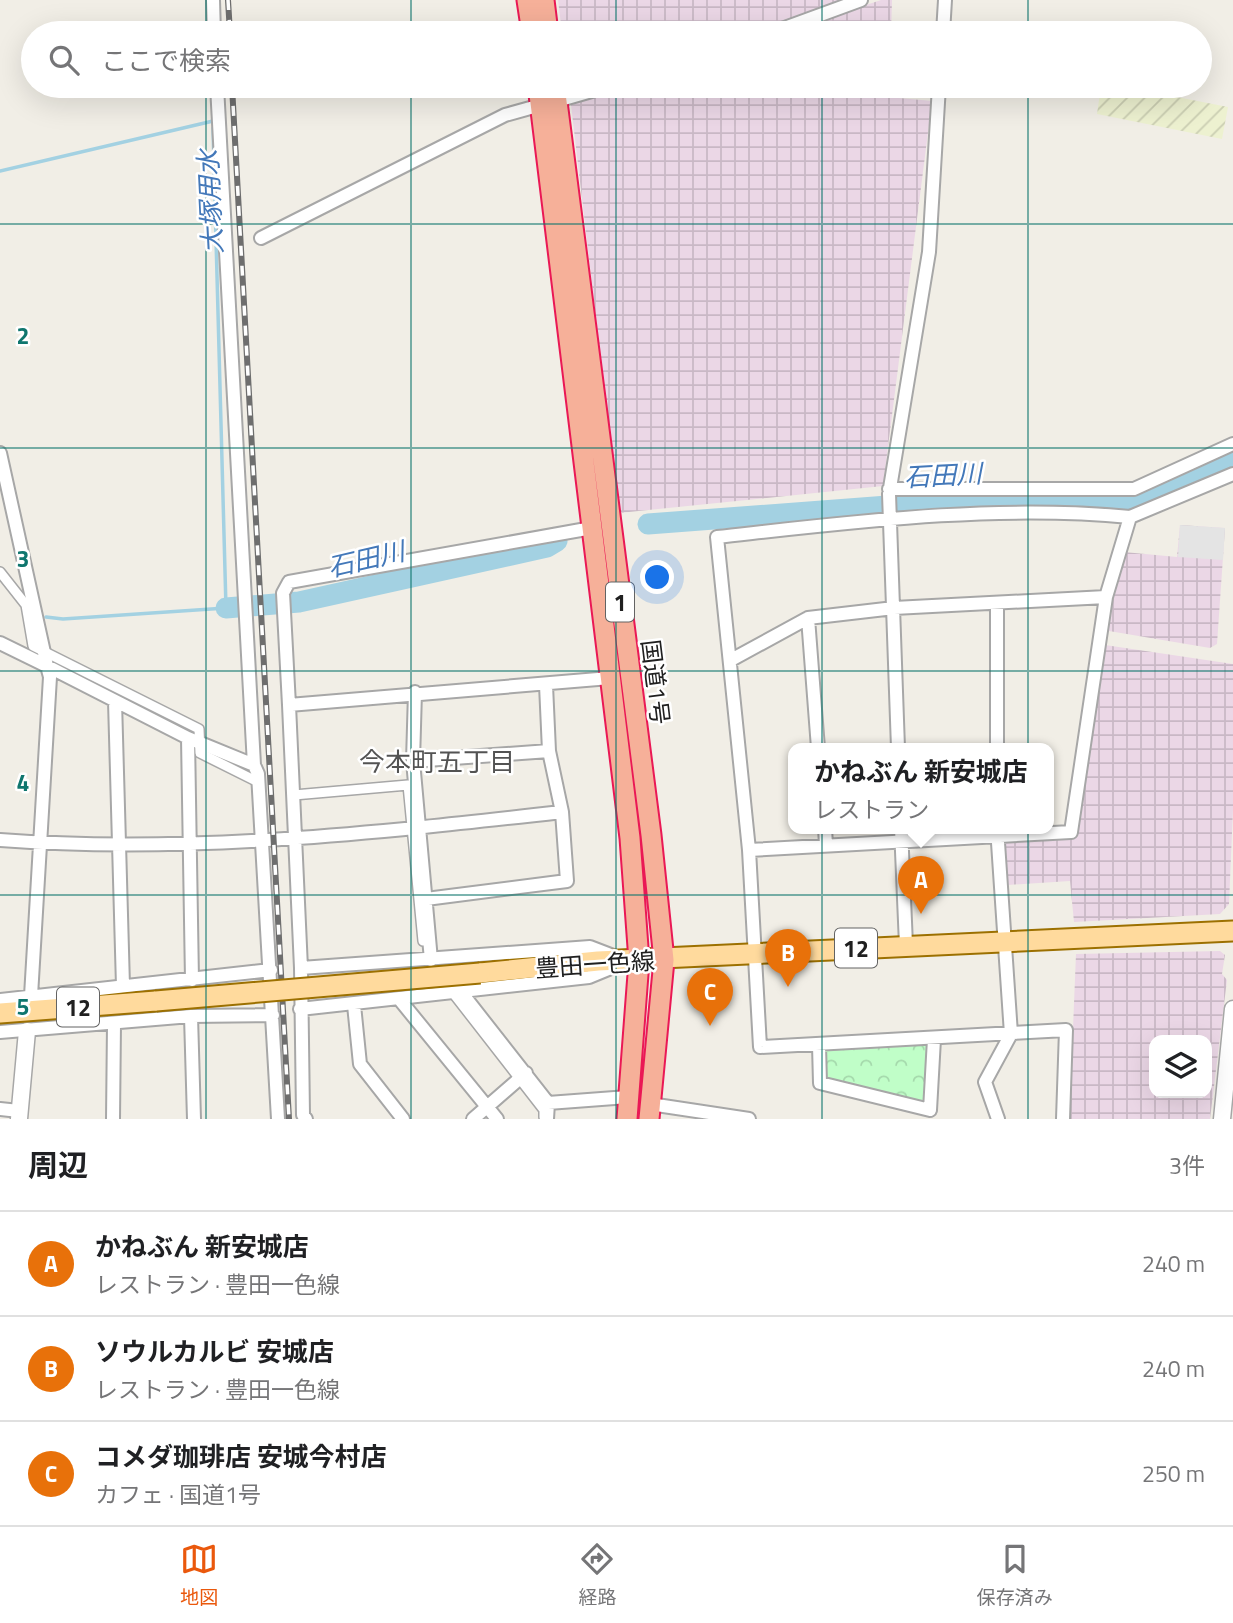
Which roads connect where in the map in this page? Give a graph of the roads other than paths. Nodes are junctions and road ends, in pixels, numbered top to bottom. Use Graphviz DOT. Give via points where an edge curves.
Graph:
graph roads {
  1 [pos="213,0"];
  2 [pos="527,0"];
  3 [pos="544,0"];
  4 [pos="861,0"];
  5 [pos="945,0"];
  6 [pos="214,21"];
  7 [pos="530,21"];
  8 [pos="547,21"];
  9 [pos="804,21"];
  10 [pos="944,21"];
  11 [pos="218,98"];
  12 [pos="540,98"];
  13 [pos="548,98"];
  14 [pos="549,98"];
  15 [pos="938,98"];
  16 [pos="261,238"];
  17 [pos="1233,444"];
  18 [pos="0,453"];
  19 [pos="1233,474"];
  20 [pos="889,492"];
  21 [pos="889,516"];
  22 [pos="1130,517"];
  23 [pos="592,528"];
  24 [pos="0,572"];
  25 [pos="1106,597"];
  26 [pos="997,603"];
  27 [pos="894,608"];
  28 [pos="808,618"];
  29 [pos="0,643"];
  30 [pos="43,652"];
  31 [pos="731,660"];
  32 [pos="47,666"];
  33 [pos="610,678"];
  34 [pos="546,685"];
  35 [pos="415,692"];
  36 [pos="115,701"];
  37 [pos="289,705"];
  38 [pos="194,740"];
  39 [pos="818,743"];
  40 [pos="898,743"];
  41 [pos="997,743"];
  42 [pos="549,751"];
  43 [pos="413,761"];
  44 [pos="254,765"];
  45 [pos="258,782"];
  46 [pos="294,795"];
  47 [pos="562,812"];
  48 [pos="415,828"];
  49 [pos="1054,832"];
  50 [pos="825,834"];
  51 [pos="933,834"];
  52 [pos="997,834"];
  53 [pos="901,835"];
  54 [pos="293,838"];
  55 [pos="0,840"];
  56 [pos="261,840"];
  57 [pos="40,843"];
  58 [pos="191,844"];
  59 [pos="826,845"];
  60 [pos="119,846"];
  61 [pos="749,850"];
  62 [pos="426,899"];
  63 [pos="1233,931"];
  64 [pos="1004,941"];
  65 [pos="906,945"];
  66 [pos="754,955"];
  67 [pos="428,960"];
  68 [pos="664,960"];
  69 [pos="632,961"];
  70 [pos="301,968"];
  71 [pos="271,970"];
  72 [pos="192,980"];
  73 [pos="123,986"];
  74 [pos="457,992"];
  75 [pos="31,996"];
  76 [pos="0,1000"];
  77 [pos="400,1000"];
  78 [pos="354,1005"];
  79 [pos="300,1009"];
  80 [pos="1233,1009"];
  81 [pos="0,1013"];
  82 [pos="273,1015"];
  83 [pos="191,1016"];
  84 [pos="114,1024"];
  85 [pos="27,1031"];
  86 [pos="0,1032"];
  87 [pos="1011,1034"];
  88 [pos="934,1039"];
  89 [pos="819,1045"];
  90 [pos="524,1076"];
  91 [pos="628,1097"];
  92 [pos="548,1103"];
  93 [pos="487,1107"];
  94 [pos="0,1110"];
  95 [pos="649,1112"];
  96 [pos="19,1115"];
  97 [pos="1233,1117"];
  98 [pos="113,1119"];
  99 [pos="194,1119"];
  100 [pos="278,1119"];
  101 [pos="306,1119"];
  102 [pos="403,1119"];
  103 [pos="473,1119"];
  104 [pos="498,1119"];
  105 [pos="545,1119"];
  106 [pos="627,1119"];
  107 [pos="749,1119"];
  108 [pos="998,1119"];
  109 [pos="1063,1119"];
  110 [pos="1224,1119"];
  1 -- 6 [label="street"];
  2 -- 7 [label="highway"];
  3 -- 8 [label="highway"];
  4 -- 9 [label="street"];
  5 -- 10 [label="street"];
  11 -- 44 [label="street"];
  12 -- 16 [label="street"];
  13 -- 23 [label="highway, 国道1号 / 1"];
  14 -- 68 [label="highway, 国道1号 / 1" via="651,835"];
  15 -- 20 [label="street" via="929,252"];
  17 -- 20 [label="street" via="1134,489"];
  18 -- 30 [label="street"];
  19 -- 22 [label="street"];
  20 -- 21 [label="street"];
  21 -- 22 [label="street" via="1065,511"];
  21 -- 27 [label="street"];
  21 -- 31 [label="street" via="717,537"];
  22 -- 25 [label="street"];
  23 -- 33 [label="highway, 国道1号 / 1"];
  23 -- 37 [label="street" via="289,582 283,593"];
  24 -- 30 [label="street" via="26,605 33,646"];
  25 -- 26 [label="street"];
  25 -- 49 [label="street" via="1071,832"];
  26 -- 27 [label="street"];
  26 -- 41 [label="street"];
  27 -- 28 [label="street"];
  27 -- 40 [label="street"];
  28 -- 31 [label="street"];
  28 -- 39 [label="street"];
  29 -- 32 [label="street"];
  30 -- 32 [label="street"];
  30 -- 38 [label="street" via="199,729"];
  31 -- 61 [label="street"];
  32 -- 36 [label="street"];
  32 -- 57 [label="street"];
  33 -- 34 [label="street"];
  33 -- 69 [label="highway, 国道1号 / 1" via="630,838"];
  34 -- 35 [label="street"];
  34 -- 42 [label="street"];
  35 -- 37 [label="street"];
  35 -- 43 [label="street"];
  36 -- 38 [label="street"];
  36 -- 60 [label="street"];
  37 -- 46 [label="street"];
  38 -- 44 [label="street"];
  38 -- 45 [label="street" via="200,753"];
  38 -- 58 [label="street"];
  42 -- 43 [label="street"];
  42 -- 47 [label="street"];
  43 -- 48 [label="street"];
  44 -- 45 [label="street"];
  45 -- 56 [label="street"];
  46 -- 48 [label="street" via="408,785"];
  46 -- 54 [label="street"];
  47 -- 48 [label="street"];
  47 -- 62 [label="street" via="567,881"];
  48 -- 54 [label="street"];
  48 -- 62 [label="street"];
  48 -- 67 [label="street"];
  50 -- 59 [label="street"];
  51 -- 53 [label="street"];
  52 -- 64 [label="street"];
  53 -- 59 [label="street"];
  53 -- 65 [label="street"];
  54 -- 56 [label="street"];
  54 -- 70 [label="street"];
  55 -- 57 [label="street"];
  56 -- 58 [label="street"];
  56 -- 71 [label="street"];
  57 -- 60 [label="street"];
  57 -- 75 [label="street"];
  58 -- 60 [label="street"];
  58 -- 72 [label="street"];
  59 -- 61 [label="street"];
  60 -- 73 [label="street"];
  61 -- 66 [label="street"];
  62 -- 67 [label="street"];
  63 -- 64 [label="main road, 豊田一色線 / 12"];
  64 -- 65 [label="main road, 豊田一色線 / 12"];
  64 -- 87 [label="street"];
  65 -- 66 [label="main road, 豊田一色線 / 12"];
  66 -- 68 [label="main road, 豊田一色線 / 12"];
  66 -- 89 [label="street" via="760,1047"];
  67 -- 69 [label="street" via="590,947"];
  67 -- 70 [label="street"];
  68 -- 69 [label="main road, 豊田一色線 / 12"];
  68 -- 95 [label="highway, 国道1号 / 1"];
  69 -- 74 [label="street" via="589,977"];
  69 -- 81 [label="main road, 豊田一色線 / 12, bridge"];
  69 -- 91 [label="highway, 国道1号 / 1"];
  70 -- 79 [label="street"];
  71 -- 72 [label="street"];
  71 -- 82 [label="street"];
  72 -- 73 [label="street"];
  73 -- 75 [label="street"];
  74 -- 77 [label="street"];
  74 -- 90 [label="street"];
  75 -- 76 [label="street"];
  77 -- 78 [label="street"];
  77 -- 93 [label="street"];
  78 -- 79 [label="street"];
  78 -- 102 [label="street" via="360,1064"];
  79 -- 101 [label="street"];
  80 -- 110 [label="street"];
  82 -- 83 [label="street"];
  82 -- 100 [label="street"];
  83 -- 84 [label="street"];
  83 -- 99 [label="street"];
  84 -- 85 [label="street"];
  84 -- 98 [label="street"];
  85 -- 86 [label="street"];
  85 -- 96 [label="street"];
  87 -- 88 [label="street"];
  87 -- 108 [label="street" via="985,1082"];
  87 -- 109 [label="street" via="1066,1030"];
  88 -- 89 [label="street"];
  88 -- 89 [label="street" via="930,1110 820,1083"];
  90 -- 92 [label="street"];
  90 -- 93 [label="street"];
  90 -- 105 [label="street"];
  91 -- 92 [label="street"];
  91 -- 106 [label="highway, 国道1号 / 1"];
  92 -- 105 [label="street"];
  93 -- 103 [label="street"];
  93 -- 104 [label="street"];
  94 -- 96 [label="street"];
  95 -- 107 [label="street"];
  97 -- 110 [label="street"];
}
